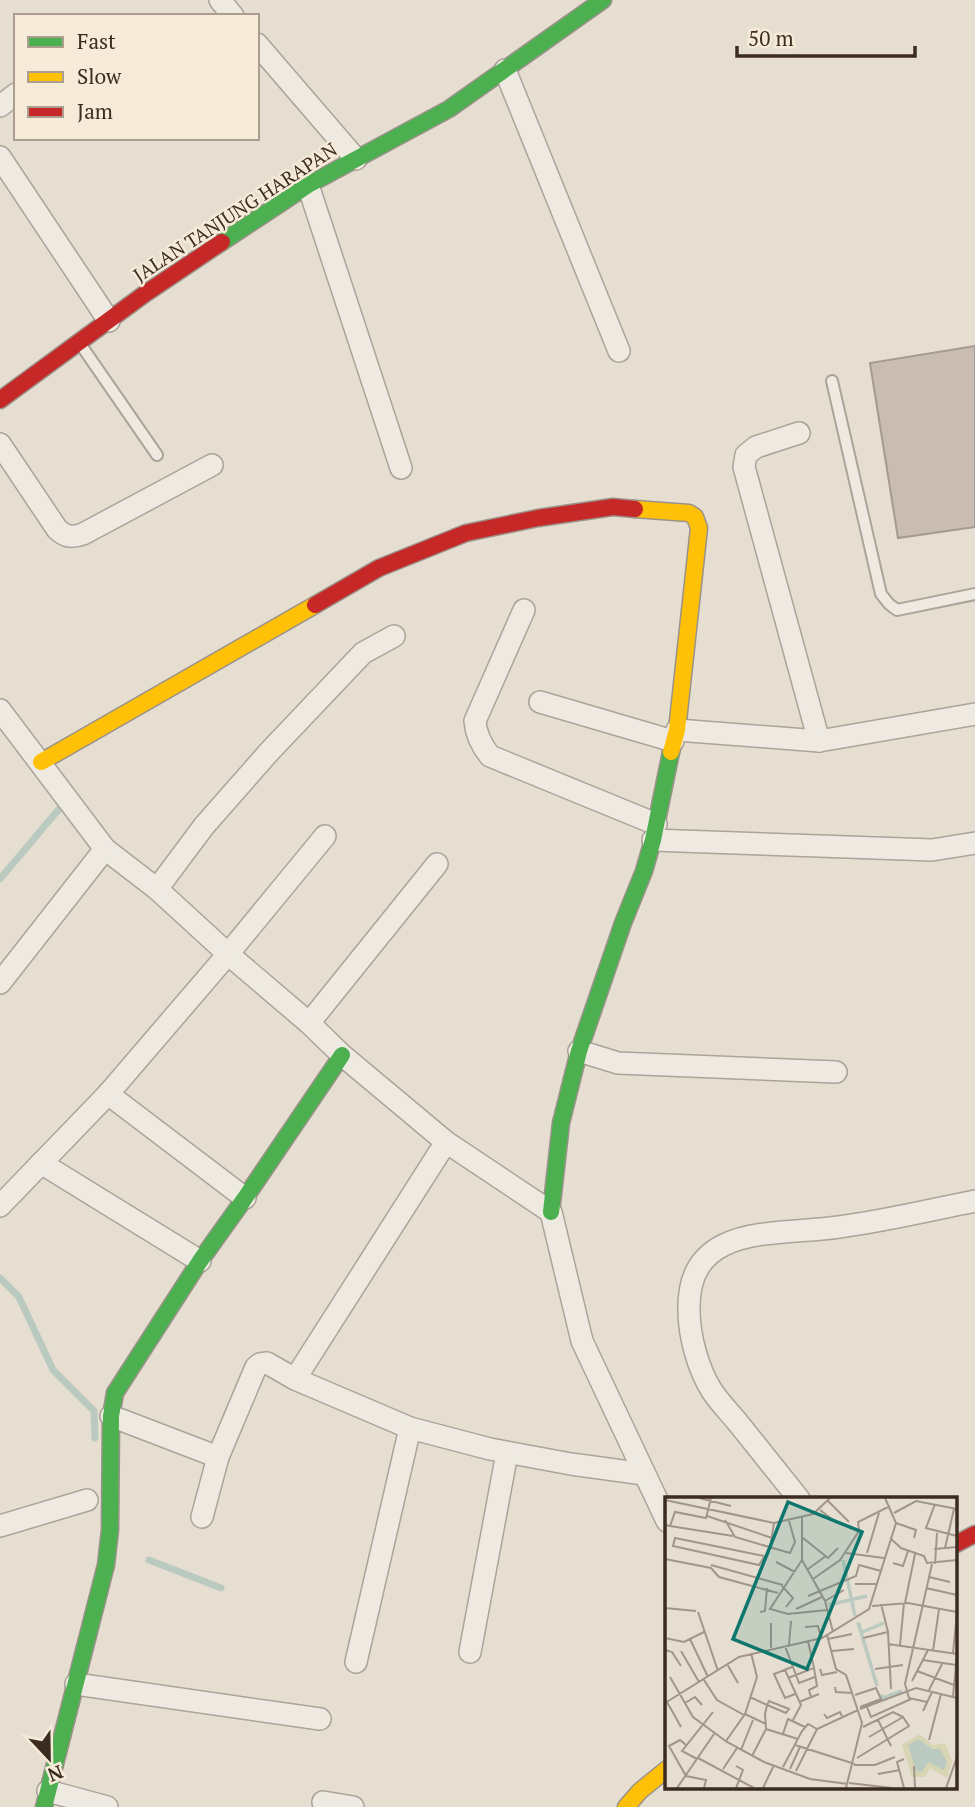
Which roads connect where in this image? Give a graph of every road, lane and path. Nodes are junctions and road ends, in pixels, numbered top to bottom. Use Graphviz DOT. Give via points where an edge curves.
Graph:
graph roads {
  1 [pos="219,0"];
  2 [pos="603,0"];
  3 [pos="231,14"];
  4 [pos="259,46"];
  5 [pos="505,70"];
  6 [pos="0,157"];
  7 [pos="356,159"];
  8 [pos="308,185"];
  9 [pos="109,321"];
  10 [pos="79,342"];
  11 [pos="619,352"];
  12 [pos="832,380"];
  13 [pos="0,400"];
  14 [pos="799,433"];
  15 [pos="0,444"];
  16 [pos="157,455"];
  17 [pos="212,465"];
  18 [pos="401,468"];
  19 [pos="975,594"];
  20 [pos="524,610"];
  21 [pos="394,636"];
  22 [pos="540,702"];
  23 [pos="0,710"];
  24 [pos="975,713"];
  25 [pos="675,735"];
  26 [pos="819,741"];
  27 [pos="41,762"];
  28 [pos="655,832"];
  29 [pos="325,836"];
  30 [pos="975,843"];
  31 [pos="105,849"];
  32 [pos="438,864"];
  33 [pos="156,889"];
  34 [pos="228,954"];
  35 [pos="0,982"];
  36 [pos="309,1023"];
  37 [pos="579,1051"];
  38 [pos="342,1055"];
  39 [pos="836,1072"];
  40 [pos="108,1094"];
  41 [pos="446,1142"];
  42 [pos="41,1163"];
  43 [pos="245,1198"];
  44 [pos="975,1203"];
  45 [pos="0,1206"];
  46 [pos="551,1212"];
  47 [pos="200,1261"];
  48 [pos="295,1379"];
  49 [pos="111,1416"];
  50 [pos="410,1427"];
  51 [pos="507,1452"];
  52 [pos="218,1457"];
  53 [pos="644,1474"];
  54 [pos="797,1497"];
  55 [pos="87,1500"];
  56 [pos="202,1517"];
  57 [pos="665,1517"];
  58 [pos="0,1526"];
  59 [pos="975,1534"];
  60 [pos="958,1543"];
  61 [pos="470,1652"];
  62 [pos="356,1662"];
  63 [pos="76,1684"];
  64 [pos="320,1719"];
  65 [pos="665,1771"];
  66 [pos="46,1799"];
  67 [pos="323,1802"];
  68 [pos="107,1807"];
  69 [pos="353,1807"];
  70 [pos="626,1807"];
  1 -- 3 [label="street"];
  2 -- 5 [label="street, JALAN TANJUNG HARAPAN"];
  4 -- 7 [label="street"];
  5 -- 7 [label="street, JALAN TANJUNG HARAPAN" via="449,109"];
  5 -- 11 [label="street"];
  6 -- 9 [label="street"];
  7 -- 8 [label="street, JALAN TANJUNG HARAPAN"];
  8 -- 9 [label="street, JALAN TANJUNG HARAPAN"];
  8 -- 18 [label="street"];
  9 -- 10 [label="street, JALAN TANJUNG HARAPAN"];
  10 -- 13 [label="street, JALAN TANJUNG HARAPAN"];
  10 -- 16 [label="lane"];
  12 -- 19 [label="lane" via="885,600 897,610"];
  14 -- 26 [label="street" via="756,447 746,455 744,467"];
  15 -- 17 [label="street" via="57,529 71,537"];
  20 -- 28 [label="street" via="475,721 482,747 491,756"];
  21 -- 33 [label="street" via="363,653 279,742 204,826"];
  22 -- 25 [label="street"];
  23 -- 27 [label="street"];
  24 -- 26 [label="street"];
  25 -- 26 [label="street"];
  25 -- 27 [label="street" via="699,528 696,517 613,508 466,533 379,568"];
  25 -- 28 [label="street"];
  27 -- 31 [label="street"];
  28 -- 30 [label="street" via="932,850"];
  28 -- 37 [label="street"];
  29 -- 34 [label="street"];
  31 -- 33 [label="street"];
  31 -- 35 [label="street"];
  32 -- 36 [label="street"];
  33 -- 34 [label="street"];
  34 -- 36 [label="street"];
  34 -- 40 [label="street"];
  36 -- 38 [label="street"];
  37 -- 39 [label="street" via="618,1063"];
  37 -- 46 [label="street" via="561,1123"];
  38 -- 41 [label="street"];
  38 -- 43 [label="street"];
  40 -- 42 [label="street"];
  40 -- 43 [label="street"];
  41 -- 46 [label="street"];
  41 -- 48 [label="street"];
  42 -- 45 [label="street"];
  42 -- 47 [label="street"];
  43 -- 47 [label="street"];
  44 -- 54 [label="street" via="841,1227 743,1237 705,1257 694,1275 688,1295 689,1318 695,1351 712,1390"];
  46 -- 53 [label="street" via="582,1341"];
  47 -- 49 [label="street" via="115,1393"];
  48 -- 50 [label="street"];
  48 -- 52 [label="street" via="267,1363 256,1367"];
  49 -- 52 [label="street"];
  49 -- 63 [label="street" via="107,1553"];
  50 -- 51 [label="street"];
  50 -- 62 [label="street"];
  51 -- 53 [label="street"];
  51 -- 61 [label="street"];
  52 -- 56 [label="street"];
  53 -- 57 [label="street"];
  55 -- 58 [label="street"];
  59 -- 60 [label="street"];
  63 -- 64 [label="street"];
  63 -- 66 [label="street"];
  65 -- 70 [label="street"];
  66 -- 68 [label="street"];
  67 -- 69 [label="street"];
}
